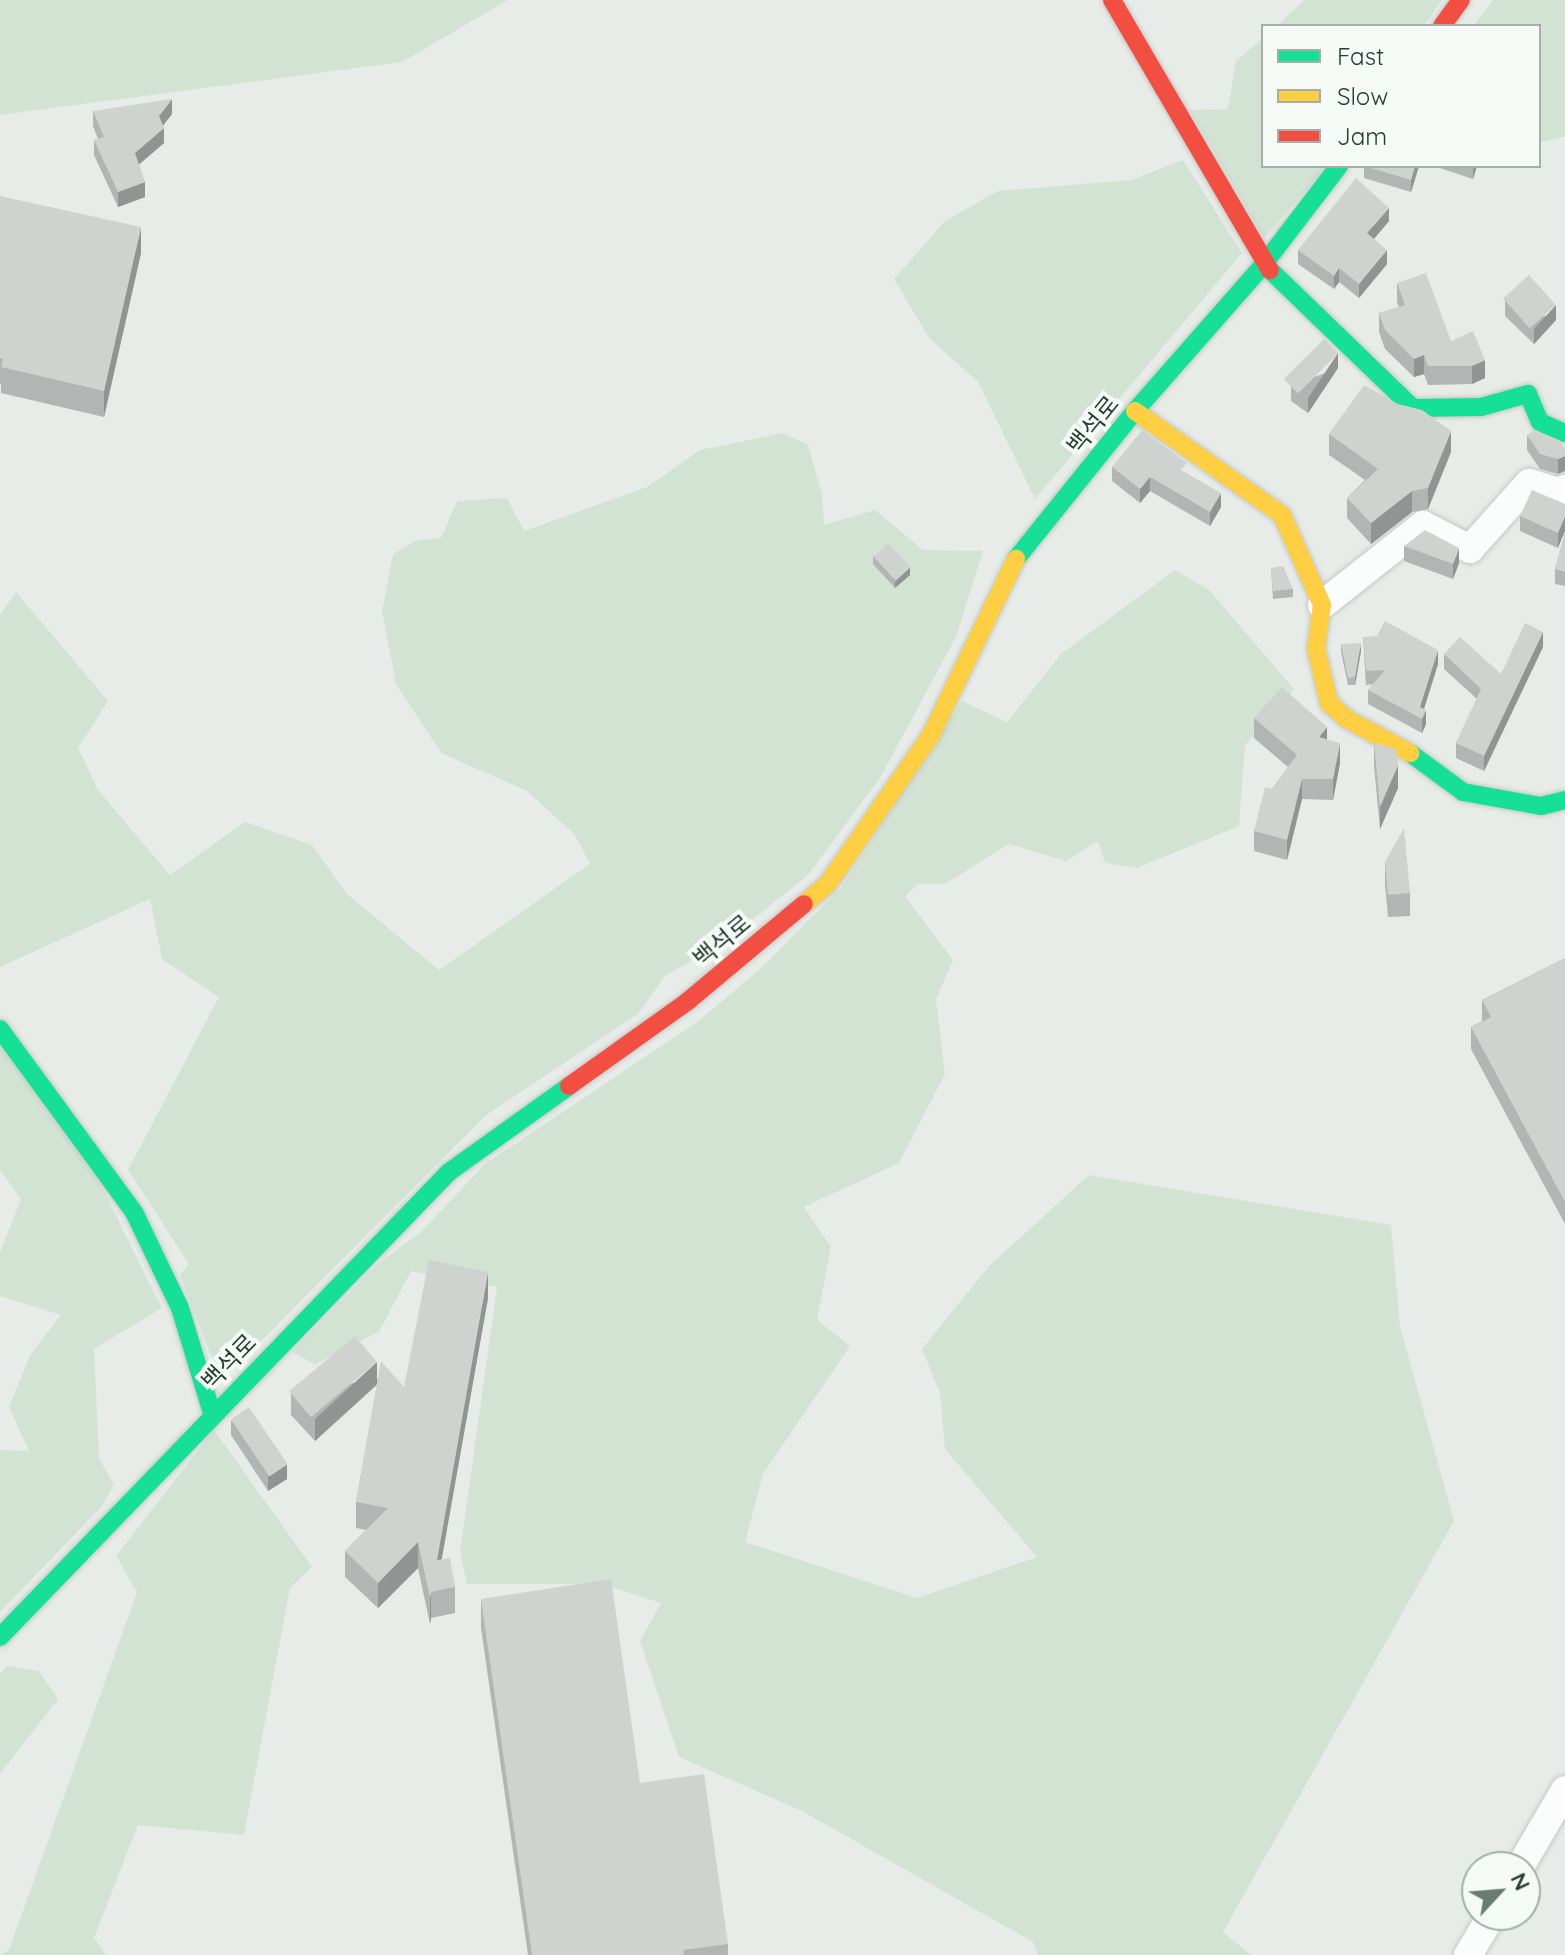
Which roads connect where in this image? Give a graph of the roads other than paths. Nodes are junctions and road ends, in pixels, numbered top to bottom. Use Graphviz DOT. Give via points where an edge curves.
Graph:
graph roads {
  1 [pos="1112,0"];
  2 [pos="1461,0"];
  3 [pos="1443,24"];
  4 [pos="1337,168"];
  5 [pos="1264,264"];
  6 [pos="1135,411"];
  7 [pos="1565,433"];
  8 [pos="1565,489"];
  9 [pos="1322,605"];
  10 [pos="1565,800"];
  11 [pos="0,1029"];
  12 [pos="212,1413"];
  13 [pos="0,1637"];
  14 [pos="1565,1790"];
  15 [pos="1529,1851"];
  16 [pos="1482,1931"];
  17 [pos="1468,1955"];
  1 -- 5 [label="street"];
  2 -- 3 [label="street"];
  4 -- 5 [label="street, 백석로"];
  5 -- 6 [label="street, 백석로"];
  5 -- 7 [label="street" via="1413,408 1481,407 1528,394 1540,422"];
  6 -- 9 [label="street" via="1282,515"];
  6 -- 12 [label="street, 백석로" via="1017,558 930,737 827,885 688,1001 449,1172"];
  8 -- 9 [label="street" via="1561,493 1529,483 1470,549 1423,525"];
  9 -- 10 [label="street" via="1316,648 1329,703 1347,719 1420,758 1463,792 1541,806"];
  11 -- 12 [label="street" via="134,1212 180,1308"];
  12 -- 13 [label="street, 백석로"];
  14 -- 15 [label="street"];
  16 -- 17 [label="street"];
}
